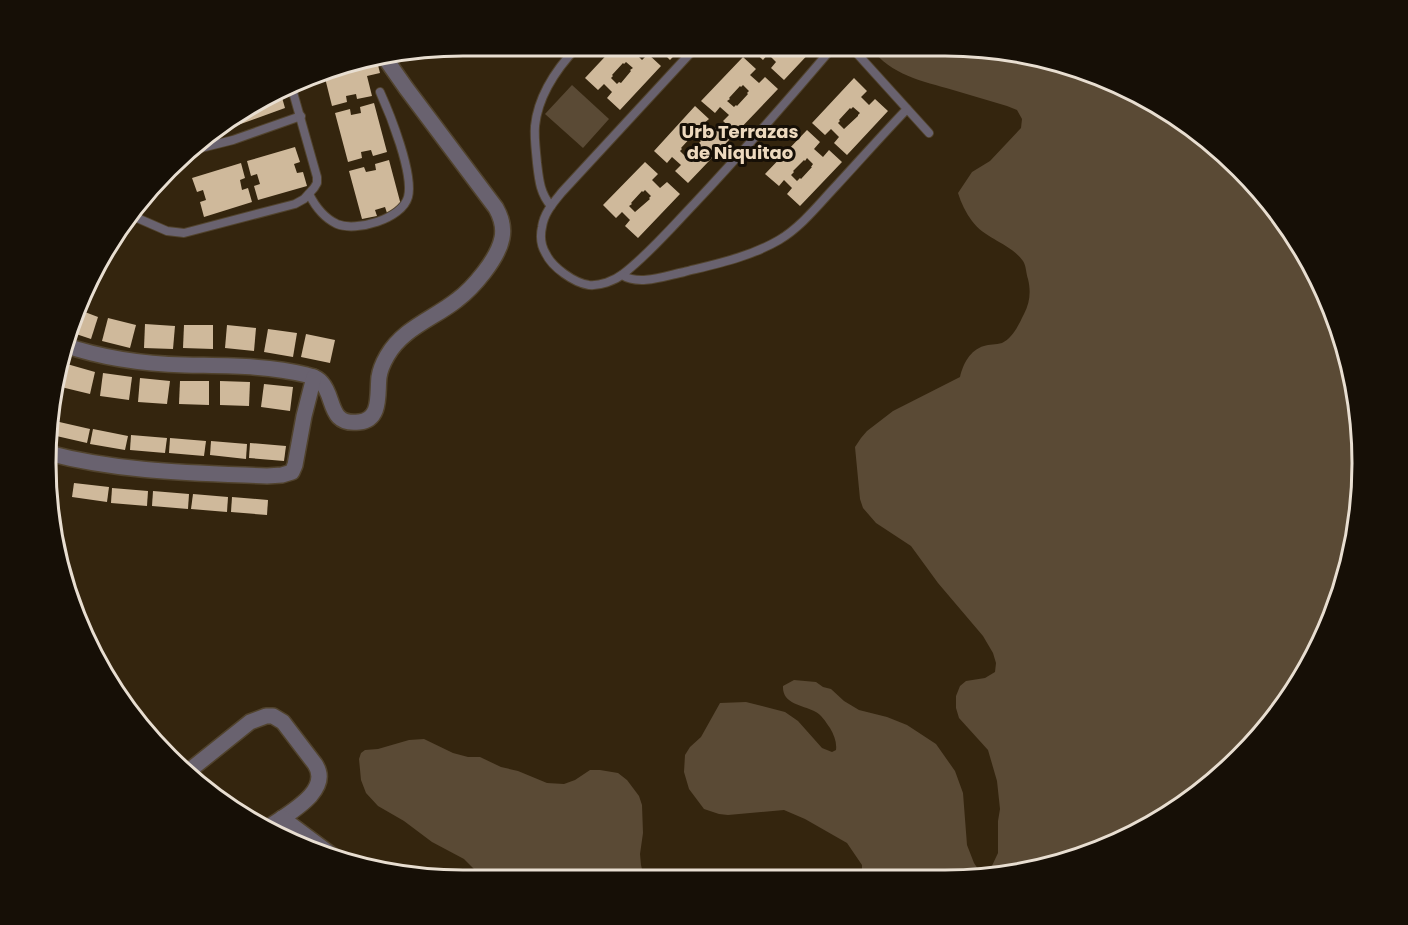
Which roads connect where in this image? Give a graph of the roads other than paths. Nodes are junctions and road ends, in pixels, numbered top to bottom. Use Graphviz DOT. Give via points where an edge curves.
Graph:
graph roads {
  1 [pos="569,56"];
  2 [pos="688,56"];
  3 [pos="826,56"];
  4 [pos="859,56"];
  5 [pos="388,62"];
  6 [pos="293,92"];
  7 [pos="380,92"];
  8 [pos="908,109"];
  9 [pos="301,116"];
  10 [pos="929,133"];
  11 [pos="207,146"];
  12 [pos="309,194"];
  13 [pos="551,206"];
  14 [pos="138,218"];
  15 [pos="622,275"];
  16 [pos="72,347"];
  17 [pos="314,378"];
  18 [pos="56,455"];
  19 [pos="193,767"];
  20 [pos="275,823"];
  21 [pos="290,831"];
  1 -- 13 [label="lane" via="550,84 537,115 539,184"];
  2 -- 13 [label="lane"];
  3 -- 15 [label="lane" via="714,182"];
  4 -- 8 [label="lane"];
  5 -- 17 [label="street" via="496,208 502,223 502,239 474,285 396,343 381,370 378,403 371,417 363,422 342,419 323,384"];
  6 -- 9 [label="lane"];
  7 -- 12 [label="lane" via="401,147 409,184 403,208 366,225 343,225 321,212"];
  8 -- 10 [label="lane"];
  8 -- 15 [label="lane" via="809,216 768,246 663,277 635,280"];
  9 -- 11 [label="lane"];
  9 -- 12 [label="lane" via="317,177"];
  12 -- 14 [label="lane" via="295,204 184,233 167,231"];
  13 -- 15 [label="lane" via="541,238 550,261 575,281 589,285"];
  16 -- 17 [label="street" via="143,362 257,367"];
  17 -- 18 [label="street" via="295,465 288,474 129,468"];
  19 -- 20 [label="street" via="250,722 266,716 277,718 318,768 320,777 306,801"];
  20 -- 21 [label="street"];
}
